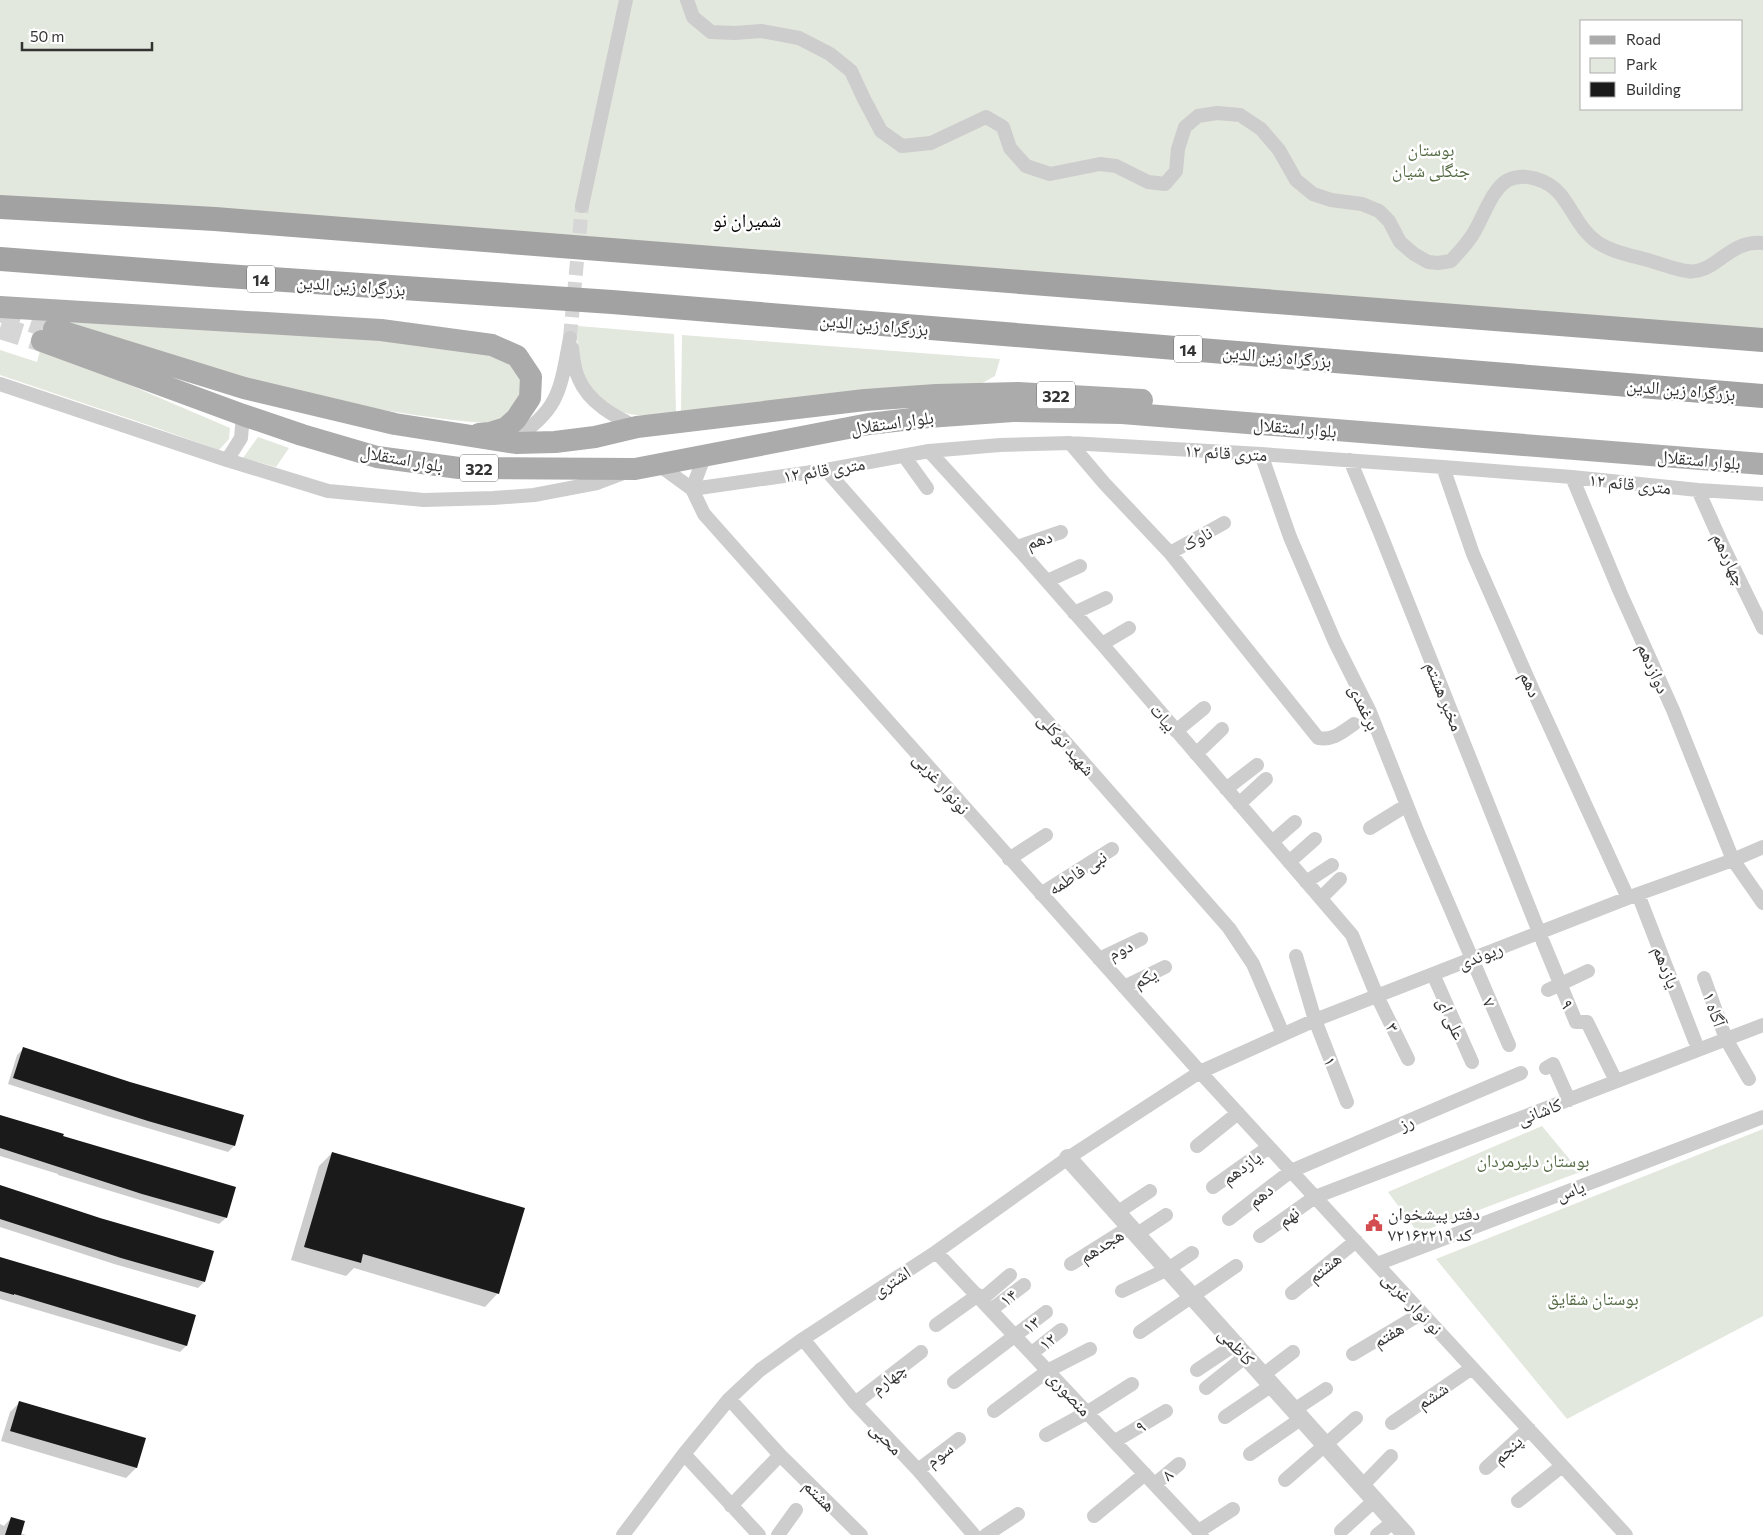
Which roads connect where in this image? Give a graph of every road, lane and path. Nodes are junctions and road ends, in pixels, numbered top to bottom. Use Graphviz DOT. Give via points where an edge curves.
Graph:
graph roads {
  1 [pos="626,0"];
  2 [pos="687,0"];
  3 [pos="582,206"];
  4 [pos="0,207"];
  5 [pos="1763,243"];
  6 [pos="0,259"];
  7 [pos="0,307"];
  8 [pos="1763,340"];
  9 [pos="0,384"];
  10 [pos="1763,396"];
  11 [pos="800,407"];
  12 [pos="242,415"];
  13 [pos="354,415"];
  14 [pos="637,427"];
  15 [pos="808,435"];
  16 [pos="462,436"];
  17 [pos="510,443"];
  18 [pos="1070,443"];
  19 [pos="343,447"];
  20 [pos="1763,449"];
  21 [pos="929,451"];
  22 [pos="1261,454"];
  23 [pos="705,455"];
  24 [pos="904,456"];
  25 [pos="227,460"];
  26 [pos="1350,460"];
  27 [pos="1763,464"];
  28 [pos="659,465"];
  29 [pos="1443,466"];
  30 [pos="635,468"];
  31 [pos="826,470"];
  32 [pos="1572,477"];
  33 [pos="927,488"];
  34 [pos="692,489"];
  35 [pos="1698,490"];
  36 [pos="1763,494"];
  37 [pos="1224,523"];
  38 [pos="1061,532"];
  39 [pos="1017,547"];
  40 [pos="1170,553"];
  41 [pos="1080,566"];
  42 [pos="1047,582"];
  43 [pos="1106,598"];
  44 [pos="1074,613"];
  45 [pos="1130,628"];
  46 [pos="1763,628"];
  47 [pos="1102,644"];
  48 [pos="1204,708"];
  49 [pos="1354,724"];
  50 [pos="1222,729"];
  51 [pos="1176,731"];
  52 [pos="1196,754"];
  53 [pos="1257,765"];
  54 [pos="1266,779"];
  55 [pos="1226,790"];
  56 [pos="1239,804"];
  57 [pos="1407,805"];
  58 [pos="1295,822"];
  59 [pos="1370,828"];
  60 [pos="1046,836"];
  61 [pos="1315,839"];
  62 [pos="1272,842"];
  63 [pos="1763,847"];
  64 [pos="1112,849"];
  65 [pos="1009,859"];
  66 [pos="1733,860"];
  67 [pos="1289,862"];
  68 [pos="1332,865"];
  69 [pos="1340,878"];
  70 [pos="1306,882"];
  71 [pos="1041,894"];
  72 [pos="1633,896"];
  73 [pos="1321,898"];
  74 [pos="1763,903"];
  75 [pos="1541,937"];
  76 [pos="1141,939"];
  77 [pos="1296,956"];
  78 [pos="1099,959"];
  79 [pos="1471,959"];
  80 [pos="1165,967"];
  81 [pos="1588,971"];
  82 [pos="1433,974"];
  83 [pos="1704,978"];
  84 [pos="1124,987"];
  85 [pos="1554,987"];
  86 [pos="1377,996"];
  87 [pos="1315,1020"];
  88 [pos="1763,1025"];
  89 [pos="1283,1034"];
  90 [pos="1726,1039"];
  91 [pos="1695,1041"];
  92 [pos="1509,1046"];
  93 [pos="1408,1059"];
  94 [pos="1472,1062"];
  95 [pos="1546,1068"];
  96 [pos="1200,1072"];
  97 [pos="1521,1073"];
  98 [pos="1749,1079"];
  99 [pos="1616,1081"];
  100 [pos="1569,1100"];
  101 [pos="1347,1102"];
  102 [pos="1238,1113"];
  103 [pos="1763,1117"];
  104 [pos="1197,1146"];
  105 [pos="1269,1147"];
  106 [pos="1068,1158"];
  107 [pos="1291,1171"];
  108 [pos="1213,1187"];
  109 [pos="1150,1191"];
  110 [pos="1315,1197"];
  111 [pos="1118,1212"];
  112 [pos="1166,1215"];
  113 [pos="1229,1219"];
  114 [pos="1134,1230"];
  115 [pos="1260,1236"];
  116 [pos="1356,1242"];
  117 [pos="936,1252"];
  118 [pos="1192,1253"];
  119 [pos="1071,1264"];
  120 [pos="1376,1264"];
  121 [pos="1236,1266"];
  122 [pos="1168,1269"];
  123 [pos="1010,1275"];
  124 [pos="1024,1285"];
  125 [pos="1122,1291"];
  126 [pos="1292,1293"];
  127 [pos="1192,1296"];
  128 [pos="984,1301"];
  129 [pos="1046,1312"];
  130 [pos="1422,1313"];
  131 [pos="936,1325"];
  132 [pos="1061,1330"];
  133 [pos="1140,1332"];
  134 [pos="1016,1335"];
  135 [pos="803,1339"];
  136 [pos="1090,1349"];
  137 [pos="1241,1350"];
  138 [pos="920,1352"];
  139 [pos="1293,1352"];
  140 [pos="1032,1353"];
  141 [pos="1353,1354"];
  142 [pos="1472,1368"];
  143 [pos="1049,1370"];
  144 [pos="1197,1370"];
  145 [pos="1268,1380"];
  146 [pos="954,1382"];
  147 [pos="1132,1384"];
  148 [pos="1206,1388"];
  149 [pos="1326,1389"];
  150 [pos="733,1403"];
  151 [pos="855,1403"];
  152 [pos="994,1411"];
  153 [pos="1166,1411"];
  154 [pos="1088,1412"];
  155 [pos="1298,1414"];
  156 [pos="1225,1417"];
  157 [pos="1356,1418"];
  158 [pos="1392,1423"];
  159 [pos="1529,1429"];
  160 [pos="1046,1435"];
  161 [pos="959,1438"];
  162 [pos="1115,1441"];
  163 [pos="1325,1444"];
  164 [pos="684,1454"];
  165 [pos="1250,1454"];
  166 [pos="780,1455"];
  167 [pos="1391,1456"];
  168 [pos="1179,1464"];
  169 [pos="1562,1466"];
  170 [pos="1486,1468"];
  171 [pos="918,1470"];
  172 [pos="1150,1479"];
  173 [pos="1285,1480"];
  174 [pos="1362,1486"];
  175 [pos="1375,1500"];
  176 [pos="1518,1501"];
  177 [pos="731,1506"];
  178 [pos="1233,1509"];
  179 [pos="796,1510"];
  180 [pos="1018,1514"];
  181 [pos="1094,1516"];
  182 [pos="1394,1521"];
  183 [pos="1341,1530"];
  184 [pos="1201,1533"];
  185 [pos="623,1535"];
  186 [pos="758,1535"];
  187 [pos="778,1535"];
  188 [pos="861,1535"];
  189 [pos="974,1535"];
  190 [pos="986,1535"];
  191 [pos="1376,1535"];
  192 [pos="1406,1535"];
  193 [pos="1626,1535"];
  1 -- 3 [label="street"];
  2 -- 5 [label="street" via="693,17 711,32 761,31 798,38 830,54 852,71 881,131 902,146 931,143 986,117 1004,127 1010,148 1026,166 1050,174 1100,164 1116,166 1148,182 1165,184 1176,172 1178,149 1185,127 1198,116 1240,114 1261,129 1279,150 1296,180 1313,194 1379,210 1400,242 1428,262 1452,261 1472,237 1491,199 1507,181 1521,176 1539,179 1559,193 1585,231 1597,242 1689,272 1708,268 1741,246"];
  4 -- 8 [label="highway" via="215,219"];
  6 -- 10 [label="highway, بزرگراه زین الدین / 14" via="612,302"];
  7 -- 16 [label="main road" via="381,330 492,345 517,356 531,377 530,398 506,428 490,434"];
  9 -- 25 [label="street"];
  11 -- 14 [label="main road, بلوار استقلال / 322"];
  11 -- 15 [label="main road" via="811,410 816,416 814,429"];
  11 -- 20 [label="main road, بلوار استقلال / 322" via="936,395 1121,398"];
  12 -- 13 [label="main road, بلوار استقلال / 322" via="48,335"];
  12 -- 19 [label="main road, بلوار استقلال / 322"];
  12 -- 25 [label="street" via="241,438"];
  13 -- 16 [label="main road, بلوار استقلال / 322"];
  13 -- 19 [label="main road" via="333,419 330,430"];
  14 -- 17 [label="main road, بلوار استقلال / 322" via="565,440"];
  14 -- 17 [label="street" via="615,417 587,393 579,380 570,338 556,397 544,416"];
  15 -- 23 [label="main road, بلوار استقلال / 322"];
  15 -- 27 [label="main road, بلوار استقلال / 322" via="928,416 1013,411 1122,413"];
  16 -- 17 [label="main road, بلوار استقلال / 322"];
  18 -- 21 [label="street, ۱۲ متری قائم"];
  18 -- 22 [label="street, ۱۲ متری قائم"];
  18 -- 40 [label="street, برغمدی"];
  19 -- 30 [label="main road, بلوار استقلال / 322" via="377,457 459,468"];
  21 -- 24 [label="street, ۱۲ متری قائم"];
  21 -- 39 [label="street, بیات"];
  22 -- 26 [label="street, ۱۲ متری قائم"];
  22 -- 57 [label="street, برغمدی" via="1294,546 1335,642 1370,712"];
  23 -- 28 [label="main road, بلوار استقلال / 322"];
  23 -- 34 [label="street"];
  24 -- 31 [label="street, ۱۲ متری قائم"];
  24 -- 33 [label="street"];
  25 -- 30 [label="street" via="328,491 424,500 534,495 597,483"];
  26 -- 29 [label="street, ۱۲ متری قائم"];
  26 -- 75 [label="street, مخبر هشتم"];
  28 -- 30 [label="main road, بلوار استقلال / 322"];
  28 -- 34 [label="street"];
  29 -- 32 [label="street, ۱۲ متری قائم"];
  29 -- 72 [label="street, دهم" via="1474,554 1532,688"];
  31 -- 34 [label="street, ۱۲ متری قائم"];
  31 -- 89 [label="street, شهید توکلی" via="1229,928 1253,964"];
  32 -- 35 [label="street, ۱۲ متری قائم"];
  32 -- 66 [label="street, دوازدهم"];
  34 -- 65 [label="street, نونوار غربی" via="704,514"];
  35 -- 36 [label="street, ۱۲ متری قائم"];
  35 -- 46 [label="street, چهاردهم"];
  37 -- 40 [label="street, ناوک"];
  38 -- 39 [label="street, دهم"];
  39 -- 42 [label="street, بیات"];
  40 -- 49 [label="street, برغمدی" via="1318,738 1334,737"];
  41 -- 42 [label="street"];
  42 -- 44 [label="street, بیات"];
  43 -- 44 [label="street"];
  44 -- 47 [label="street, بیات"];
  45 -- 47 [label="street"];
  47 -- 51 [label="street, بیات"];
  48 -- 51 [label="street"];
  50 -- 52 [label="street"];
  51 -- 52 [label="street, بیات"];
  52 -- 55 [label="street, بیات"];
  53 -- 55 [label="street"];
  54 -- 56 [label="street"];
  55 -- 56 [label="street, بیات"];
  56 -- 62 [label="street, بیات"];
  57 -- 59 [label="street"];
  57 -- 79 [label="street, برغمدی"];
  58 -- 62 [label="street"];
  60 -- 65 [label="street"];
  61 -- 67 [label="street"];
  62 -- 67 [label="street, بیات"];
  63 -- 66 [label="street, ریوندی"];
  64 -- 71 [label="street, نبی فاطمه"];
  65 -- 71 [label="street, نونوار غربی"];
  66 -- 72 [label="street, ریوندی"];
  66 -- 74 [label="street, دوازدهم"];
  67 -- 70 [label="street, بیات"];
  68 -- 70 [label="street"];
  69 -- 73 [label="street"];
  70 -- 73 [label="street, بیات"];
  71 -- 78 [label="street, نونوار غربی"];
  72 -- 75 [label="street, ریوندی"];
  72 -- 91 [label="street, یازدهم"];
  73 -- 86 [label="street, بیات" via="1352,936"];
  75 -- 79 [label="street, ریوندی"];
  75 -- 85 [label="street, ۹"];
  76 -- 78 [label="street, دوم"];
  77 -- 87 [label="street, ۱"];
  78 -- 84 [label="street, نونوار غربی"];
  79 -- 82 [label="street, ریوندی"];
  79 -- 92 [label="street, ۷"];
  80 -- 84 [label="street, یکم"];
  81 -- 85 [label="street"];
  82 -- 86 [label="street, ریوندی"];
  82 -- 94 [label="street, علی ای"];
  83 -- 90 [label="street, آگاه ۱"];
  84 -- 96 [label="street, نونوار غربی"];
  85 -- 99 [label="street, ۹" via="1576,1022 1587,1022"];
  86 -- 87 [label="street, ریوندی"];
  86 -- 93 [label="street, ۳"];
  87 -- 89 [label="street, ریوندی"];
  87 -- 101 [label="street, ۱"];
  88 -- 90 [label="street, کاشانی"];
  89 -- 96 [label="street, ریوندی"];
  90 -- 98 [label="street, آگاه ۱"];
  90 -- 99 [label="street, کاشانی"];
  95 -- 100 [label="street" via="1553,1064"];
  96 -- 102 [label="street, نو نوار غربی"];
  96 -- 106 [label="street, اشتری"];
  97 -- 107 [label="street, رز"];
  99 -- 100 [label="street, کاشانی"];
  100 -- 110 [label="street, کاشانی"];
  102 -- 104 [label="street"];
  102 -- 105 [label="street, نو نوار غربی"];
  103 -- 120 [label="street, یاس"];
  105 -- 107 [label="street, نو نوار غربی"];
  105 -- 108 [label="street, یازدهم"];
  106 -- 111 [label="street, کاظمی"];
  106 -- 117 [label="street, اشتری"];
  107 -- 110 [label="street, نو نوار غربی"];
  107 -- 113 [label="street, دهم"];
  109 -- 111 [label="street"];
  110 -- 115 [label="street, نهم"];
  110 -- 116 [label="street, نو نوار غربی"];
  111 -- 114 [label="street, کاظمی"];
  112 -- 114 [label="street"];
  114 -- 119 [label="street, هجدهم"];
  114 -- 122 [label="street, کاظمی"];
  116 -- 120 [label="street, نو نوار غربی"];
  116 -- 126 [label="street, هشتم"];
  117 -- 128 [label="street, منصوری"];
  117 -- 135 [label="street, اشتری"];
  118 -- 122 [label="street"];
  120 -- 130 [label="street, نو نوار غربی"];
  121 -- 127 [label="street"];
  122 -- 125 [label="street"];
  122 -- 127 [label="street, کاظمی"];
  123 -- 128 [label="street"];
  124 -- 128 [label="street, ۱۴"];
  127 -- 133 [label="street"];
  127 -- 137 [label="street, کاظمی"];
  128 -- 131 [label="street"];
  128 -- 134 [label="street, منصوری"];
  129 -- 134 [label="street, ۱۳"];
  130 -- 141 [label="street, هفتم"];
  130 -- 142 [label="street, نو نوار غربی"];
  132 -- 140 [label="street, ۱۲"];
  134 -- 140 [label="street, منصوری"];
  134 -- 146 [label="street, ۱۳"];
  135 -- 151 [label="street, محبی"];
  135 -- 164 [label="street, اشتری" via="760,1370 729,1399"];
  136 -- 143 [label="street"];
  137 -- 144 [label="street"];
  137 -- 145 [label="street, کاظمی"];
  137 -- 148 [label="street"];
  138 -- 151 [label="street, چهارم"];
  139 -- 145 [label="street"];
  140 -- 143 [label="street, منصوری"];
  142 -- 158 [label="street, ششم"];
  142 -- 159 [label="street, نو نوار غربی"];
  143 -- 152 [label="street"];
  143 -- 154 [label="street, منصوری"];
  145 -- 155 [label="street, کاظمی"];
  145 -- 156 [label="street"];
  147 -- 154 [label="street"];
  149 -- 155 [label="street"];
  150 -- 166 [label="street, هشتم"];
  151 -- 171 [label="street, محبی"];
  153 -- 162 [label="street, ۹"];
  154 -- 160 [label="street"];
  154 -- 162 [label="street, منصوری"];
  155 -- 163 [label="street, کاظمی"];
  155 -- 165 [label="street"];
  157 -- 163 [label="street"];
  159 -- 169 [label="street, نو نوار غربی"];
  159 -- 170 [label="street, پنجم"];
  161 -- 171 [label="street, سوم"];
  162 -- 172 [label="street, منصوری"];
  163 -- 173 [label="street"];
  163 -- 174 [label="street, کاظمی"];
  164 -- 177 [label="street"];
  164 -- 185 [label="street, اشتری"];
  166 -- 177 [label="street"];
  166 -- 188 [label="street, هشتم"];
  167 -- 174 [label="street"];
  168 -- 172 [label="street, ۸"];
  169 -- 176 [label="street"];
  169 -- 193 [label="street, نو نوار غربی"];
  171 -- 189 [label="street, محبی"];
  172 -- 181 [label="street, ۸"];
  172 -- 184 [label="street, منصوری"];
  174 -- 175 [label="street, کاظمی"];
  175 -- 182 [label="street, کاظمی"];
  175 -- 183 [label="street"];
  177 -- 186 [label="street"];
  178 -- 184 [label="street"];
  179 -- 187 [label="street"];
  180 -- 190 [label="street"];
  182 -- 191 [label="street"];
  182 -- 192 [label="street, کاظمی"];
}
